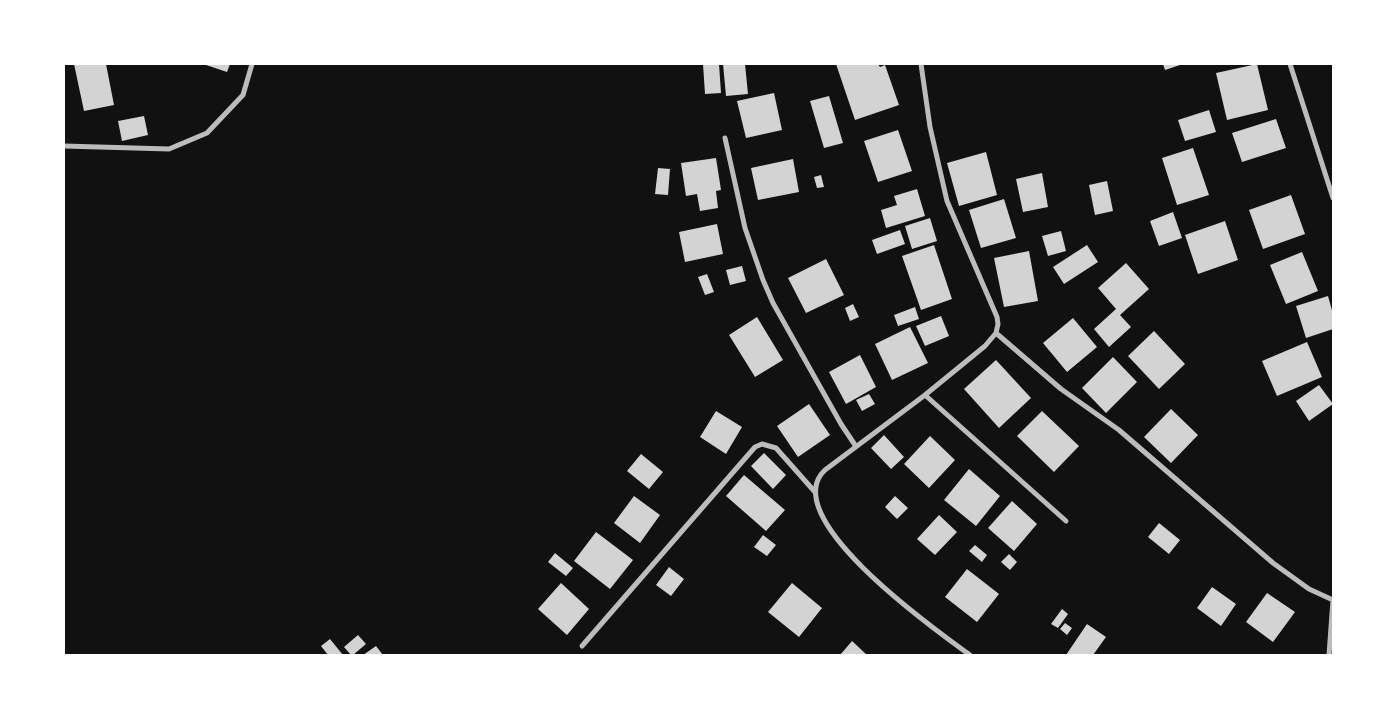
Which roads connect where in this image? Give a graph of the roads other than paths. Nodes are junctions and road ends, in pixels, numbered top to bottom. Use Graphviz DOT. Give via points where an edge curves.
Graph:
graph roads {
  1 [pos="252,64"];
  2 [pos="921,64"];
  3 [pos="1290,64"];
  4 [pos="724,138"];
  5 [pos="64,146"];
  6 [pos="1333,198"];
  7 [pos="996,333"];
  8 [pos="925,394"];
  9 [pos="856,445"];
  10 [pos="814,492"];
  11 [pos="1066,521"];
  12 [pos="1333,600"];
  13 [pos="582,646"];
  14 [pos="970,655"];
  15 [pos="1329,655"];
  1 -- 5 [label="street" via="243,95 207,133 169,149"];
  2 -- 7 [label="street" via="930,127 947,201 997,317"];
  3 -- 6 [label="street"];
  4 -- 9 [label="street" via="745,228 762,280 841,424"];
  7 -- 8 [label="street"];
  7 -- 12 [label="street" via="1061,389 1127,437 1273,563 1309,589"];
  8 -- 9 [label="street"];
  8 -- 11 [label="street"];
  9 -- 10 [label="street" via="820,475"];
  10 -- 13 [label="street" via="776,448 762,444 756,447"];
  10 -- 14 [label="street" via="818,510 828,526 884,589"];
  12 -- 15 [label="street"];
}
